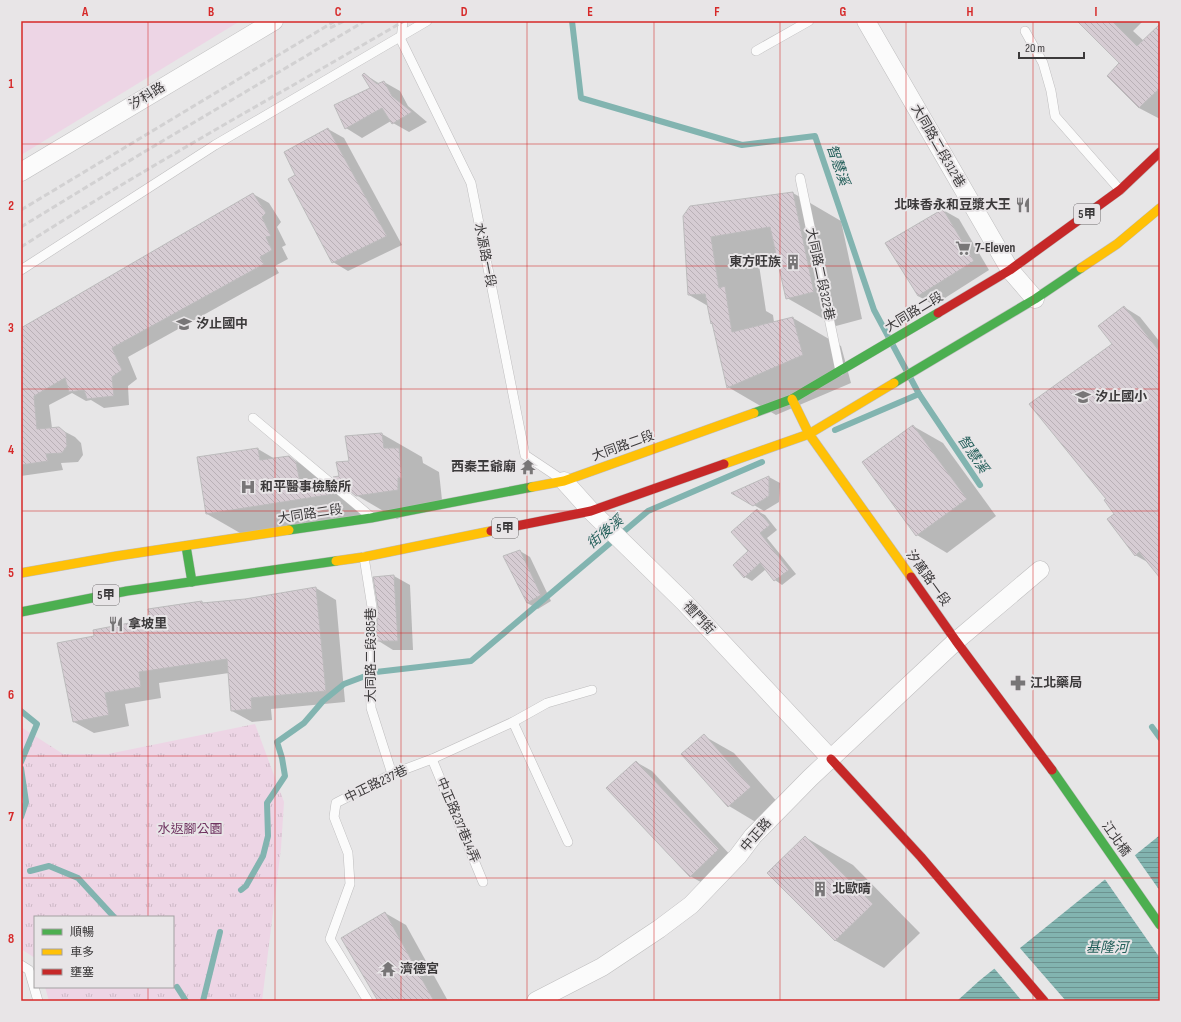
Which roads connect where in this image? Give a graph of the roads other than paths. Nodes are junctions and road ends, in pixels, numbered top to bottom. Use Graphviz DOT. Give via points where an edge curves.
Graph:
graph roads {
  1 [pos="274,21"];
  2 [pos="403,21"];
  3 [pos="426,21"];
  4 [pos="809,21"];
  5 [pos="866,21"];
  6 [pos="1025,31"];
  7 [pos="402,35"];
  8 [pos="756,51"];
  9 [pos="1160,152"];
  10 [pos="21,172"];
  11 [pos="800,178"];
  12 [pos="1120,190"];
  13 [pos="1160,208"];
  14 [pos="21,270"];
  15 [pos="1010,270"];
  16 [pos="1035,299"];
  17 [pos="840,370"];
  18 [pos="792,399"];
  19 [pos="253,418"];
  20 [pos="809,434"];
  21 [pos="564,481"];
  22 [pos="591,511"];
  23 [pos="371,518"];
  24 [pos="186,546"];
  25 [pos="364,557"];
  26 [pos="1040,570"];
  27 [pos="21,573"];
  28 [pos="192,582"];
  29 [pos="21,612"];
  30 [pos="956,640"];
  31 [pos="592,690"];
  32 [pos="513,722"];
  33 [pos="831,758"];
  34 [pos="432,759"];
  35 [pos="1050,767"];
  36 [pos="392,774"];
  37 [pos="568,842"];
  38 [pos="483,882"];
  39 [pos="1160,925"];
  40 [pos="21,965"];
  41 [pos="38,1001"];
  42 [pos="368,1001"];
  43 [pos="536,1001"];
  44 [pos="1044,1001"];
  1 -- 10 [label="street, 汐科路"];
  2 -- 7 [label="lane, 水源路一段"];
  3 -- 7 [label="lane"];
  4 -- 8 [label="lane"];
  5 -- 15 [label="street, 大同路二段312巷"];
  6 -- 12 [label="lane" via="1043,63 1055,116"];
  7 -- 14 [label="lane" via="214,145"];
  7 -- 21 [label="lane, 水源路一段" via="401,40 471,183 525,455"];
  9 -- 12 [label="main road, 大同路二段 / 5甲"];
  11 -- 17 [label="lane, 大同路二段322巷"];
  12 -- 15 [label="main road, 大同路二段 / 5甲"];
  13 -- 16 [label="main road, 5甲" via="1117,244"];
  15 -- 16 [label="street, 大同路二段312巷"];
  15 -- 17 [label="main road, 大同路二段 / 5甲"];
  16 -- 20 [label="main road, 5甲"];
  17 -- 18 [label="main road, 大同路二段 / 5甲"];
  18 -- 20 [label="main road, 汐萬路一段"];
  18 -- 21 [label="main road, 大同路二段 / 5甲"];
  19 -- 23 [label="lane"];
  20 -- 22 [label="main road, 5甲"];
  20 -- 30 [label="main road, 汐萬路一段"];
  21 -- 22 [label="street, 禮門街"];
  21 -- 23 [label="main road, 大同路二段 / 5甲"];
  22 -- 25 [label="main road, 5甲"];
  22 -- 33 [label="street, 禮門街" via="685,603"];
  23 -- 24 [label="main road, 大同路二段 / 5甲"];
  24 -- 27 [label="main road, 大同路二段 / 5甲"];
  24 -- 28 [label="main road"];
  25 -- 28 [label="main road, 5甲"];
  25 -- 36 [label="lane, 大同路二段385巷" via="372,607 371,708"];
  26 -- 30 [label="street, 中正路"];
  28 -- 29 [label="main road, 5甲" via="127,591"];
  30 -- 33 [label="street, 中正路"];
  30 -- 35 [label="main road, 汐萬路一段"];
  31 -- 32 [label="lane, 中正路237巷" via="547,703"];
  32 -- 34 [label="lane, 中正路237巷"];
  32 -- 37 [label="lane"];
  33 -- 43 [label="street, 中正路" via="753,836 738,856 691,905 602,967"];
  33 -- 44 [label="main road" via="921,857"];
  34 -- 36 [label="lane, 中正路237巷"];
  34 -- 38 [label="lane, 中正路237巷14弄"];
  35 -- 39 [label="main road, 江北橋"];
  36 -- 42 [label="lane, 中正路237巷" via="336,803 334,818 348,853 350,884 330,939"];
  40 -- 41 [label="lane" via="28,970"];
}
